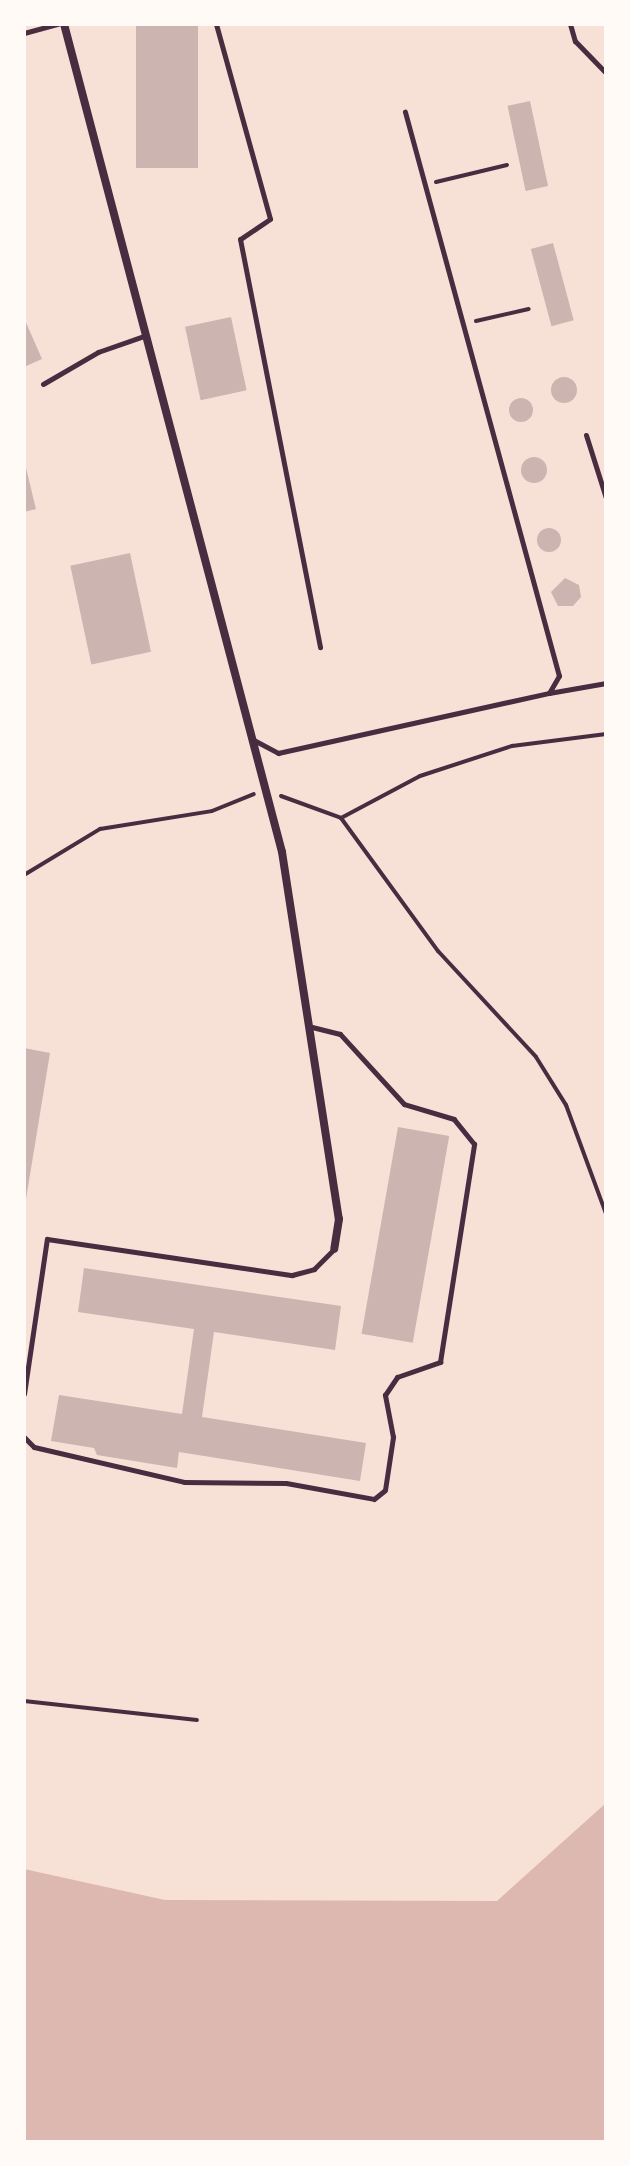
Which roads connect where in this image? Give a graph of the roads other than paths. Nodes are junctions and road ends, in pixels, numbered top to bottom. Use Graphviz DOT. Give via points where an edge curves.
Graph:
graph roads {
  1 [pos="61,24"];
  2 [pos="216,24"];
  3 [pos="570,24"];
  4 [pos="24,33"];
  5 [pos="606,73"];
  6 [pos="405,112"];
  7 [pos="144,336"];
  8 [pos="43,384"];
  9 [pos="586,435"];
  10 [pos="606,498"];
  11 [pos="320,647"];
  12 [pos="606,683"];
  13 [pos="549,693"];
  14 [pos="251,738"];
  15 [pos="309,1026"];
  16 [pos="334,1249"];
  17 [pos="24,1394"];
  18 [pos="24,1437"];
  1 -- 4 [label="lane"];
  1 -- 7 [label="street"];
  2 -- 11 [label="lane" via="270,219 240,239"];
  3 -- 5 [label="lane" via="575,41"];
  6 -- 13 [label="lane" via="559,676"];
  7 -- 8 [label="lane" via="98,352"];
  7 -- 14 [label="street"];
  9 -- 10 [label="lane"];
  12 -- 13 [label="lane"];
  13 -- 14 [label="lane" via="278,753"];
  14 -- 15 [label="street" via="282,852"];
  15 -- 16 [label="street" via="339,1219"];
  15 -- 18 [label="lane" via="340,1034 404,1104 454,1119 474,1144 440,1362 397,1377 385,1395 393,1437 385,1490 374,1499 286,1483 184,1482 34,1447"];
  16 -- 17 [label="lane" via="314,1269 292,1275 47,1239"];
}
